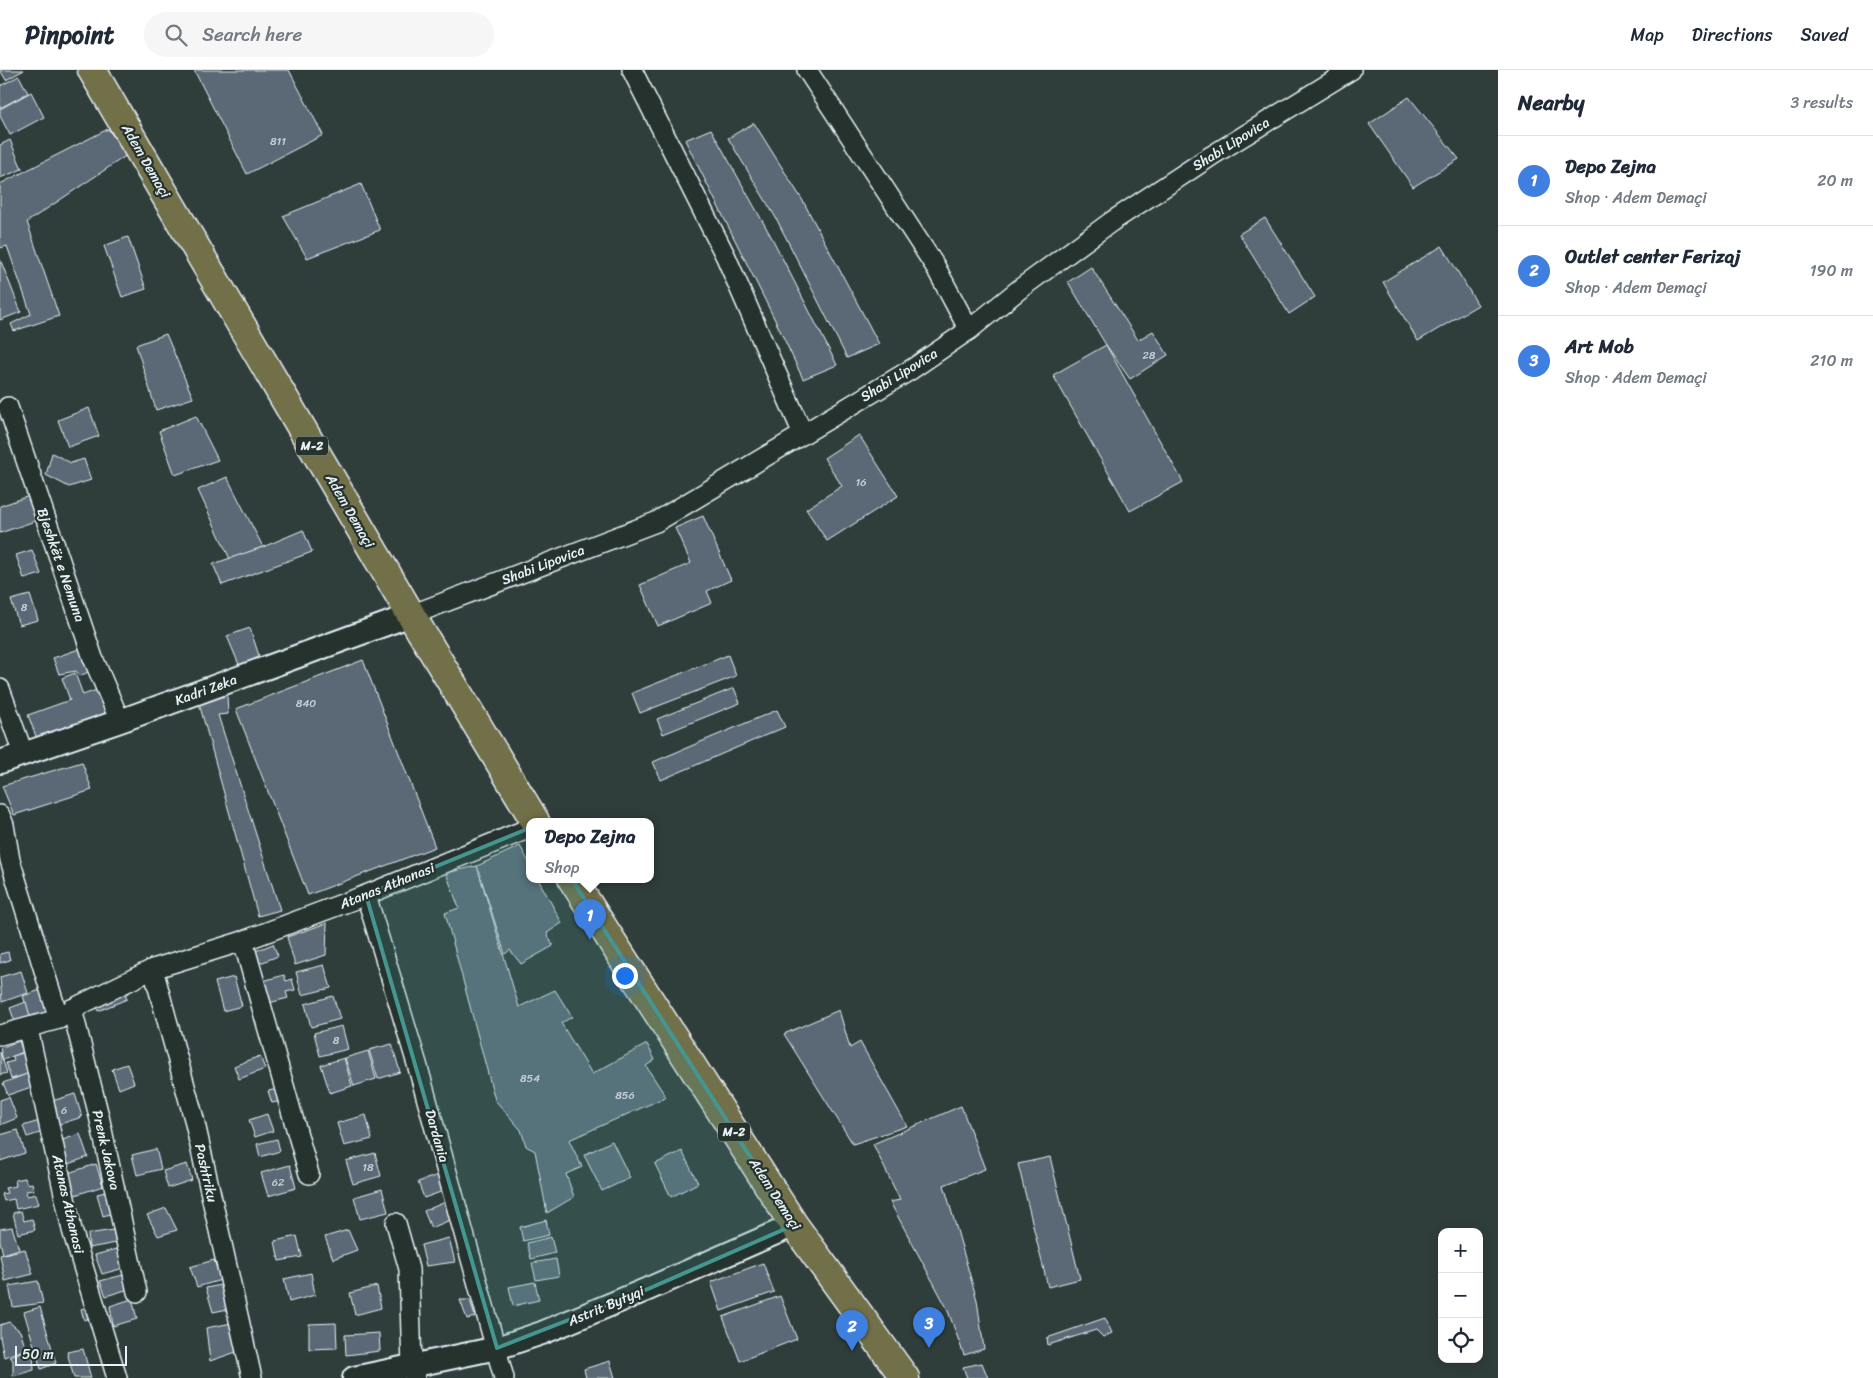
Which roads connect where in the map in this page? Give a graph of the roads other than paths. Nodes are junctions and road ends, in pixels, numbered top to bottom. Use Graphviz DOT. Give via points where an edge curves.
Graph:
graph roads {
  1 [pos="92,70"];
  2 [pos="632,70"];
  3 [pos="807,70"];
  4 [pos="1351,70"];
  5 [pos="969,330"];
  6 [pos="8,407"];
  7 [pos="803,434"];
  8 [pos="411,615"];
  9 [pos="0,689"];
  10 [pos="120,721"];
  11 [pos="23,753"];
  12 [pos="0,762"];
  13 [pos="0,815"];
  14 [pos="533,818"];
  15 [pos="526,830"];
  16 [pos="575,883"];
  17 [pos="366,895"];
  18 [pos="243,941"];
  19 [pos="153,969"];
  20 [pos="66,1014"];
  21 [pos="28,1028"];
  22 [pos="0,1035"];
  23 [pos="309,1174"];
  24 [pos="396,1223"];
  25 [pos="794,1225"];
  26 [pos="137,1292"];
  27 [pos="497,1348"];
  28 [pos="413,1372"];
  29 [pos="117,1378"];
  30 [pos="252,1378"];
  31 [pos="354,1378"];
  32 [pos="504,1378"];
  33 [pos="905,1378"];
  1 -- 8 [label="main road, Adem Demaçi / M-2"];
  2 -- 7 [label="street" via="726,257"];
  3 -- 5 [label="street" via="935,266"];
  4 -- 5 [label="street, Shabi Lipovica" via="1111,222"];
  5 -- 7 [label="street, Shabi Lipovica" via="912,369"];
  6 -- 10 [label="street, Bjeshkët e Nemuna" via="93,658"];
  7 -- 8 [label="street, Shabi Lipovica" via="656,522"];
  8 -- 10 [label="street, Kadri Zeka"];
  8 -- 14 [label="main road, Adem Demaçi / M-2"];
  9 -- 11 [label="street"];
  10 -- 11 [label="street, Kadri Zeka"];
  11 -- 12 [label="street, Kadri Zeka"];
  13 -- 20 [label="street" via="10,860"];
  15 -- 17 [label="street, Atanas Athanasi"];
  16 -- 25 [label="main road, Adem Demaçi / M-2"];
  17 -- 18 [label="street, Atanas Athanasi"];
  17 -- 27 [label="street, Dardania"];
  18 -- 19 [label="street, Atanas Athanasi"];
  18 -- 23 [label="street"];
  19 -- 20 [label="street, Atanas Athanasi"];
  19 -- 30 [label="street, Pashtriku" via="194,1119"];
  20 -- 21 [label="street, Atanas Athanasi"];
  20 -- 26 [label="street, Prenk Jakova" via="98,1116"];
  21 -- 22 [label="street, Atanas Athanasi"];
  21 -- 29 [label="street, Atanas Athanasi" via="72,1230"];
  24 -- 28 [label="street" via="409,1269"];
  25 -- 27 [label="street, Astrit Bytyqi" via="630,1297"];
  25 -- 33 [label="main road, Adem Demaçi / M-2"];
  27 -- 28 [label="street, Astrit Bytyqi"];
  27 -- 32 [label="street, Dardania"];
  28 -- 31 [label="street, Astrit Bytyqi"];
}
